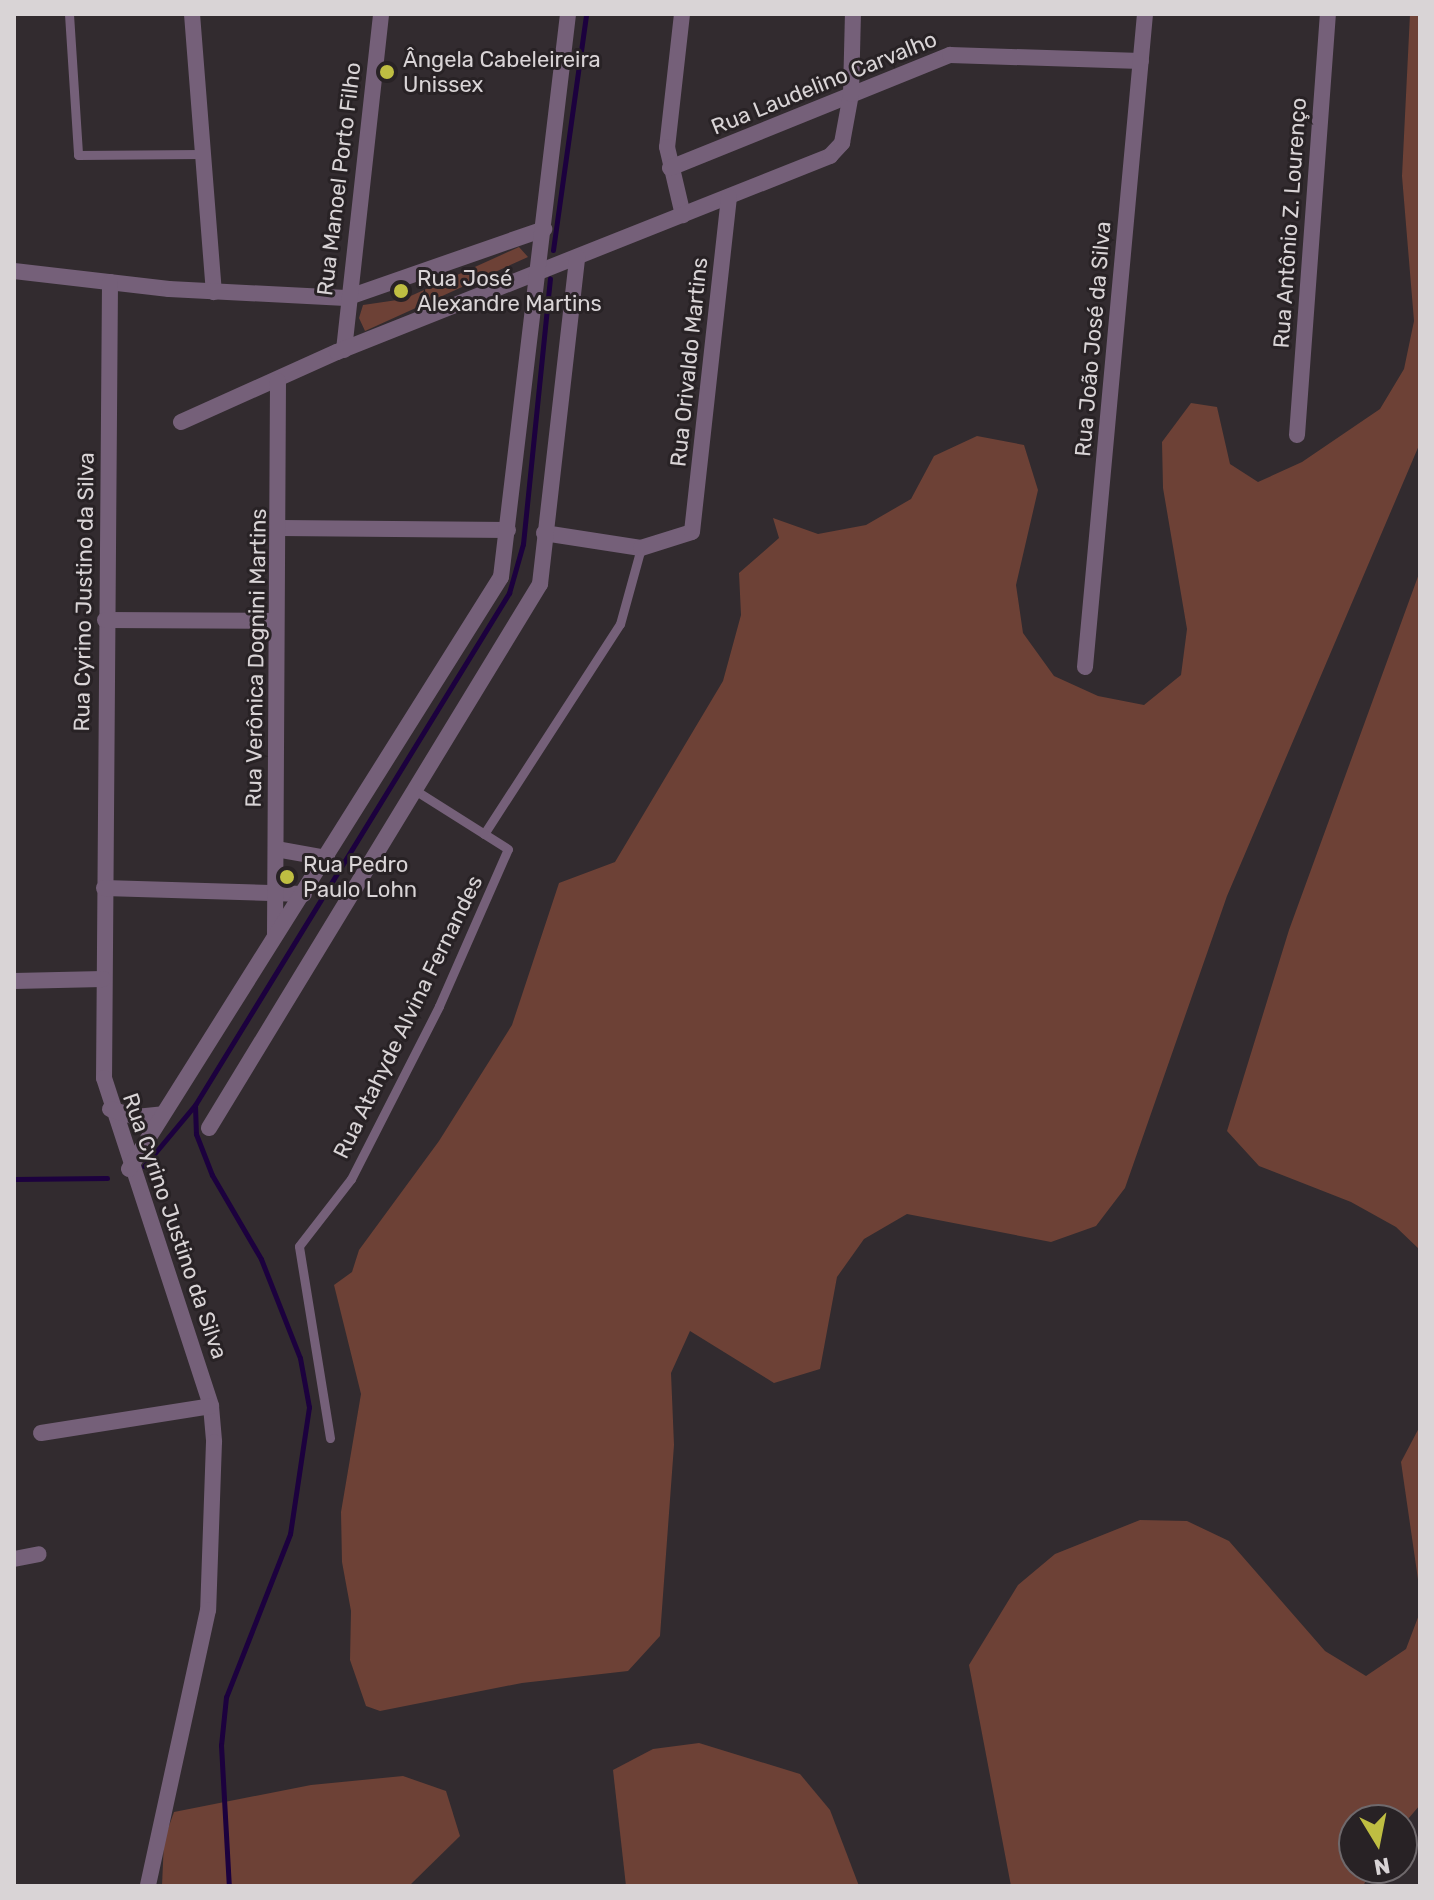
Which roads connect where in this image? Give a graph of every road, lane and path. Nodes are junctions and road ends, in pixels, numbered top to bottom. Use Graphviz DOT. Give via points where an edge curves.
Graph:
graph roads {
  1 [pos="69,14"];
  2 [pos="192,14"];
  3 [pos="381,14"];
  4 [pos="568,14"];
  5 [pos="682,14"];
  6 [pos="853,14"];
  7 [pos="1145,14"];
  8 [pos="1328,14"];
  9 [pos="1141,61"];
  10 [pos="851,94"];
  11 [pos="201,154"];
  12 [pos="670,168"];
  13 [pos="729,197"];
  14 [pos="683,215"];
  15 [pos="544,229"];
  16 [pos="577,257"];
  17 [pos="14,271"];
  18 [pos="540,272"];
  19 [pos="110,282"];
  20 [pos="214,292"];
  21 [pos="346,298"];
  22 [pos="344,350"];
  23 [pos="278,381"];
  24 [pos="181,422"];
  25 [pos="1297,435"];
  26 [pos="280,528"];
  27 [pos="508,530"];
  28 [pos="544,533"];
  29 [pos="641,548"];
  30 [pos="105,620"];
  31 [pos="275,621"];
  32 [pos="1085,667"];
  33 [pos="413,789"];
  34 [pos="484,834"];
  35 [pos="276,849"];
  36 [pos="327,858"];
  37 [pos="104,888"];
  38 [pos="275,893"];
  39 [pos="304,894"];
  40 [pos="275,936"];
  41 [pos="103,979"];
  42 [pos="14,981"];
  43 [pos="110,1109"];
  44 [pos="163,1114"];
  45 [pos="209,1128"];
  46 [pos="129,1169"];
  47 [pos="211,1406"];
  48 [pos="41,1433"];
  49 [pos="330,1438"];
  50 [pos="39,1554"];
  51 [pos="14,1559"];
  52 [pos="148,1886"];
  1 -- 11 [label="lane" via="78,155"];
  2 -- 11 [label="street"];
  3 -- 21 [label="street, Rua Manoel Porto Filho"];
  4 -- 15 [label="street"];
  5 -- 12 [label="street" via="667,139"];
  6 -- 10 [label="street"];
  7 -- 9 [label="street, Rua João José da Silva"];
  8 -- 25 [label="street, Rua Antônio Z. Lourenço"];
  9 -- 10 [label="street, Rua Laudelino Carvalho" via="950,55"];
  9 -- 32 [label="street, Rua João José da Silva"];
  10 -- 12 [label="street, Rua Laudelino Carvalho"];
  10 -- 13 [label="street" via="842,143 830,156"];
  11 -- 20 [label="street"];
  12 -- 14 [label="street"];
  13 -- 14 [label="street"];
  13 -- 29 [label="street, Rua Orivaldo Martins" via="692,532"];
  14 -- 16 [label="street"];
  15 -- 18 [label="street"];
  15 -- 21 [label="street"];
  16 -- 18 [label="street"];
  16 -- 28 [label="street"];
  17 -- 19 [label="street"];
  18 -- 22 [label="street"];
  18 -- 27 [label="street"];
  19 -- 20 [label="street"];
  19 -- 30 [label="street, Rua Cyrino Justino da Silva"];
  20 -- 21 [label="street"];
  21 -- 22 [label="street, Rua Manoel Porto Filho"];
  22 -- 23 [label="street"];
  23 -- 24 [label="street"];
  23 -- 26 [label="street, Rua Verônica Dognini Martins"];
  26 -- 27 [label="street"];
  26 -- 31 [label="street, Rua Verônica Dognini Martins"];
  27 -- 36 [label="street" via="501,577"];
  28 -- 29 [label="street"];
  28 -- 33 [label="street" via="540,584"];
  29 -- 34 [label="lane" via="620,624"];
  30 -- 31 [label="street"];
  30 -- 37 [label="street, Rua Cyrino Justino da Silva"];
  31 -- 35 [label="street, Rua Verônica Dognini Martins"];
  33 -- 34 [label="lane, Rua Atahyde Alvina Fernandes"];
  33 -- 45 [label="street"];
  34 -- 49 [label="lane, Rua Atahyde Alvina Fernandes" via="508,849 439,1006 351,1179 299,1246"];
  35 -- 36 [label="street"];
  35 -- 38 [label="street, Rua Verônica Dognini Martins"];
  36 -- 39 [label="street"];
  37 -- 38 [label="street"];
  37 -- 41 [label="street, Rua Cyrino Justino da Silva"];
  38 -- 39 [label="street"];
  38 -- 40 [label="street, Rua Verônica Dognini Martins"];
  39 -- 40 [label="street"];
  40 -- 44 [label="street"];
  41 -- 42 [label="street"];
  41 -- 43 [label="street, Rua Cyrino Justino da Silva"];
  43 -- 44 [label="street" via="136,1117"];
  43 -- 46 [label="street, Rua Cyrino Justino da Silva"];
  44 -- 46 [label="street"];
  46 -- 47 [label="street, Rua Cyrino Justino da Silva"];
  47 -- 48 [label="street"];
  47 -- 52 [label="street, Rua Cyrino Justino da Silva" via="208,1610"];
  50 -- 51 [label="street"];
}
